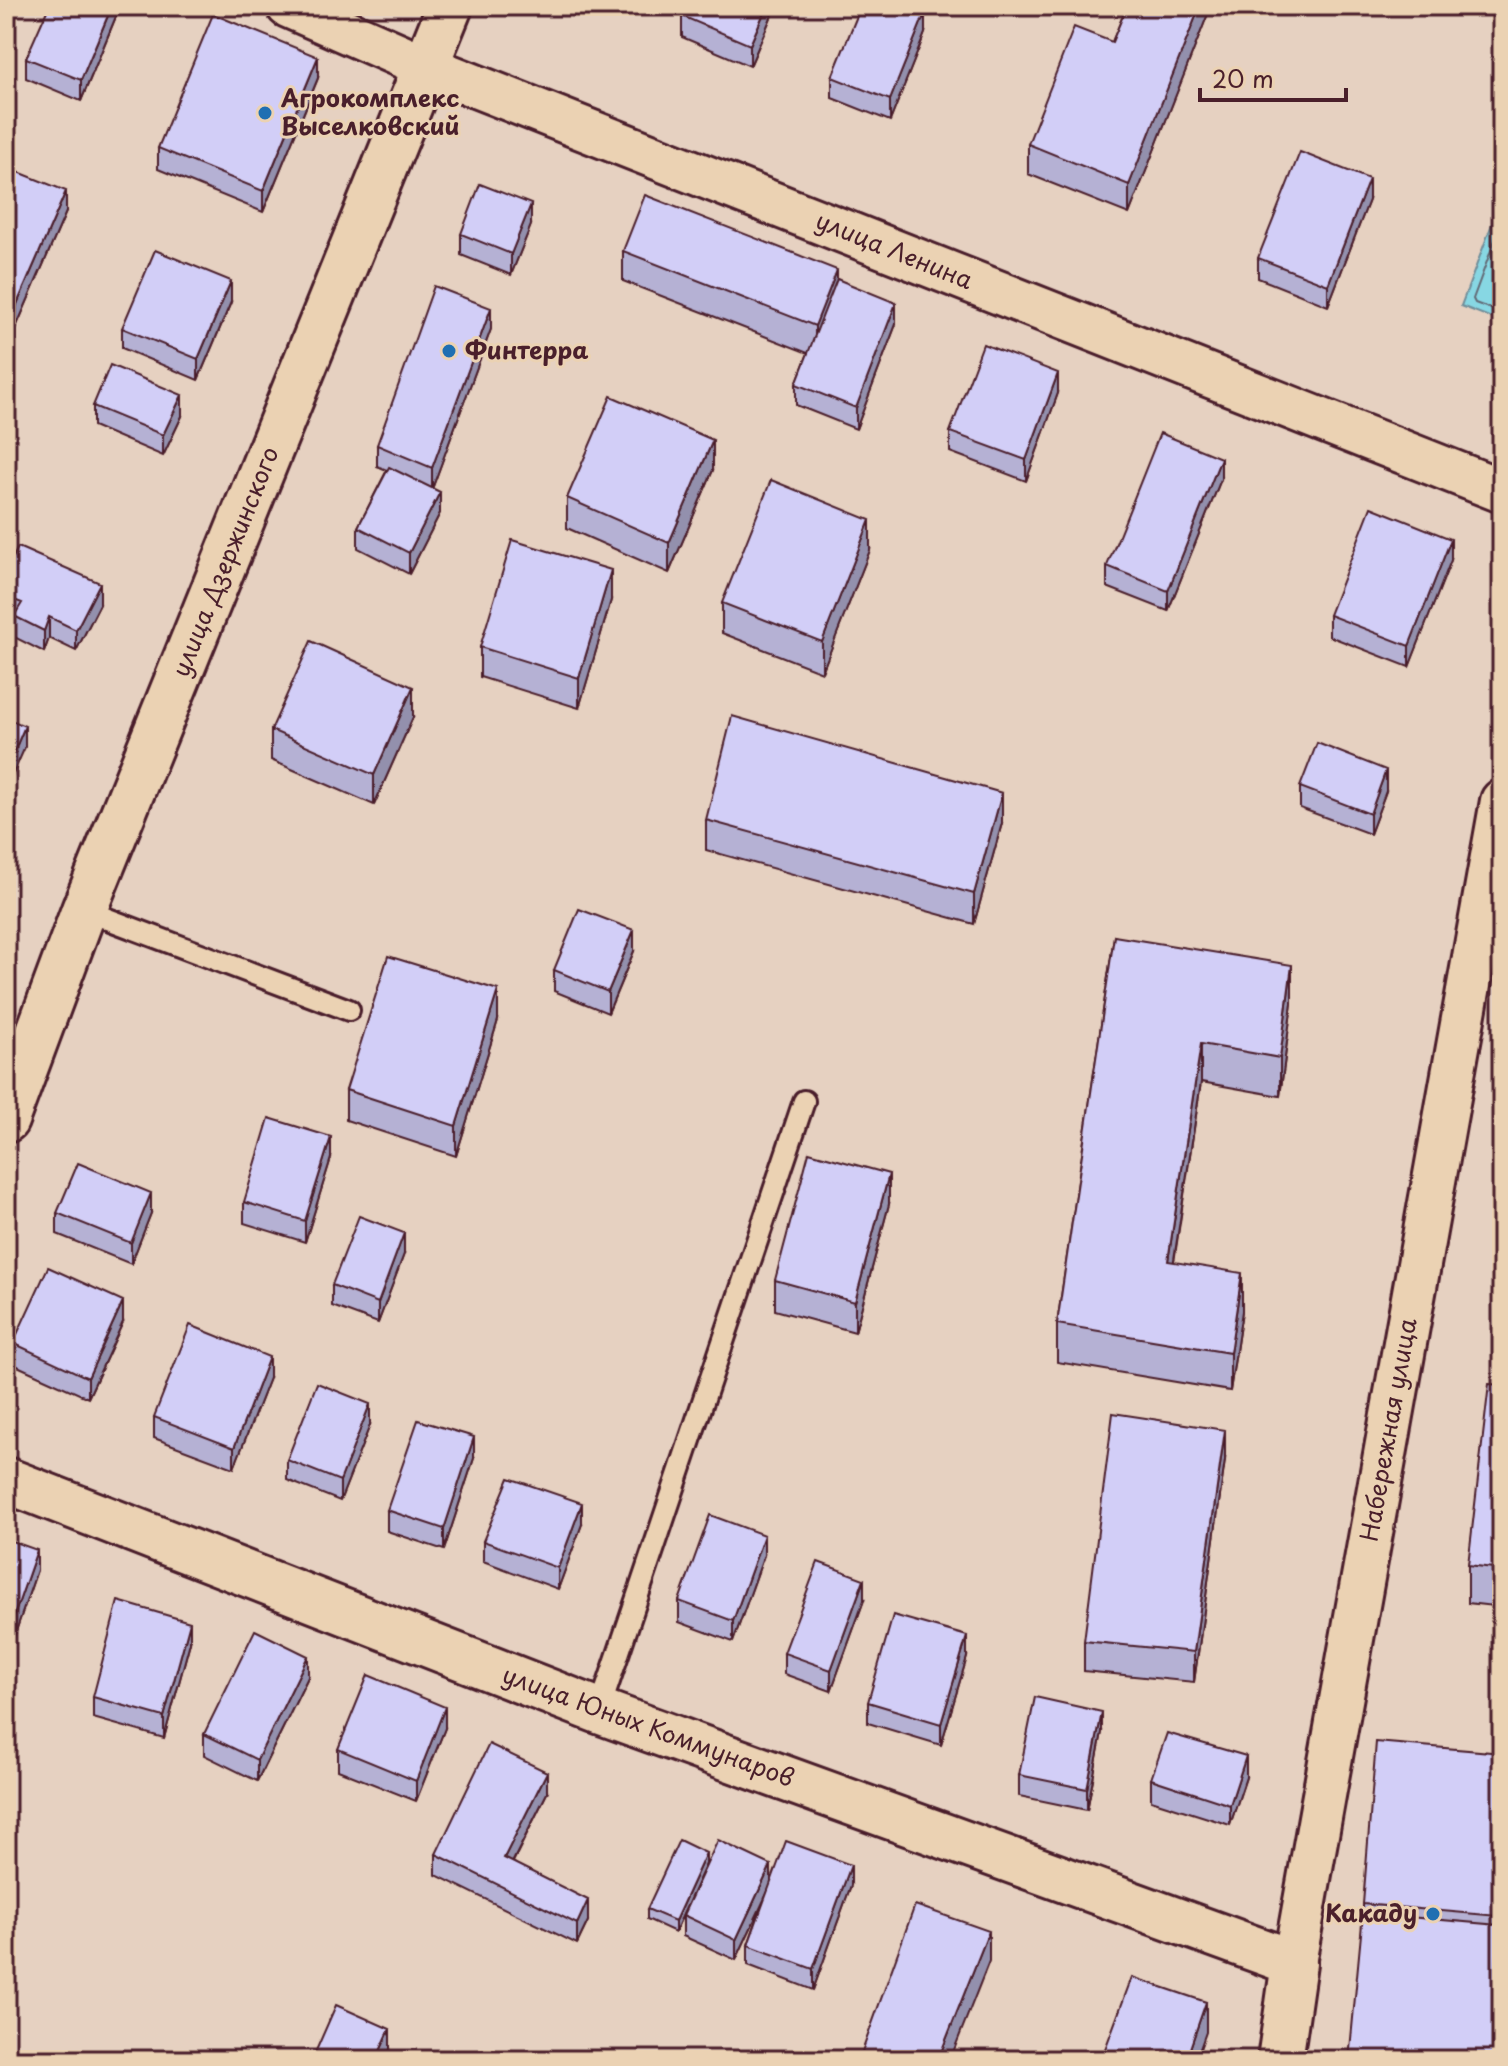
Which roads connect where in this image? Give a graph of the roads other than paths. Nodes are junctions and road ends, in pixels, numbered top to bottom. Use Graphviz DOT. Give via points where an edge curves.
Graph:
graph roads {
  1 [pos="288,6"];
  2 [pos="450,6"];
  3 [pos="427,67"];
  4 [pos="1502,491"];
  5 [pos="1502,801"];
  6 [pos="84,910"];
  7 [pos="349,1010"];
  8 [pos="804,1101"];
  9 [pos="6,1120"];
  10 [pos="6,1480"];
  11 [pos="599,1711"];
  12 [pos="1294,1963"];
  13 [pos="1280,2060"];
  1 -- 3 [label="street, улица Ленина"];
  2 -- 3 [label="street, улица Дзержинского"];
  3 -- 4 [label="street, улица Ленина"];
  3 -- 6 [label="street, улица Дзержинского"];
  5 -- 12 [label="street, Набережная улица"];
  6 -- 7 [label="lane"];
  6 -- 9 [label="street, улица Дзержинского"];
  8 -- 11 [label="lane"];
  10 -- 11 [label="street, улица Юных Коммунаров"];
  11 -- 12 [label="street, улица Юных Коммунаров"];
  12 -- 13 [label="street, Набережная улица"];
}
